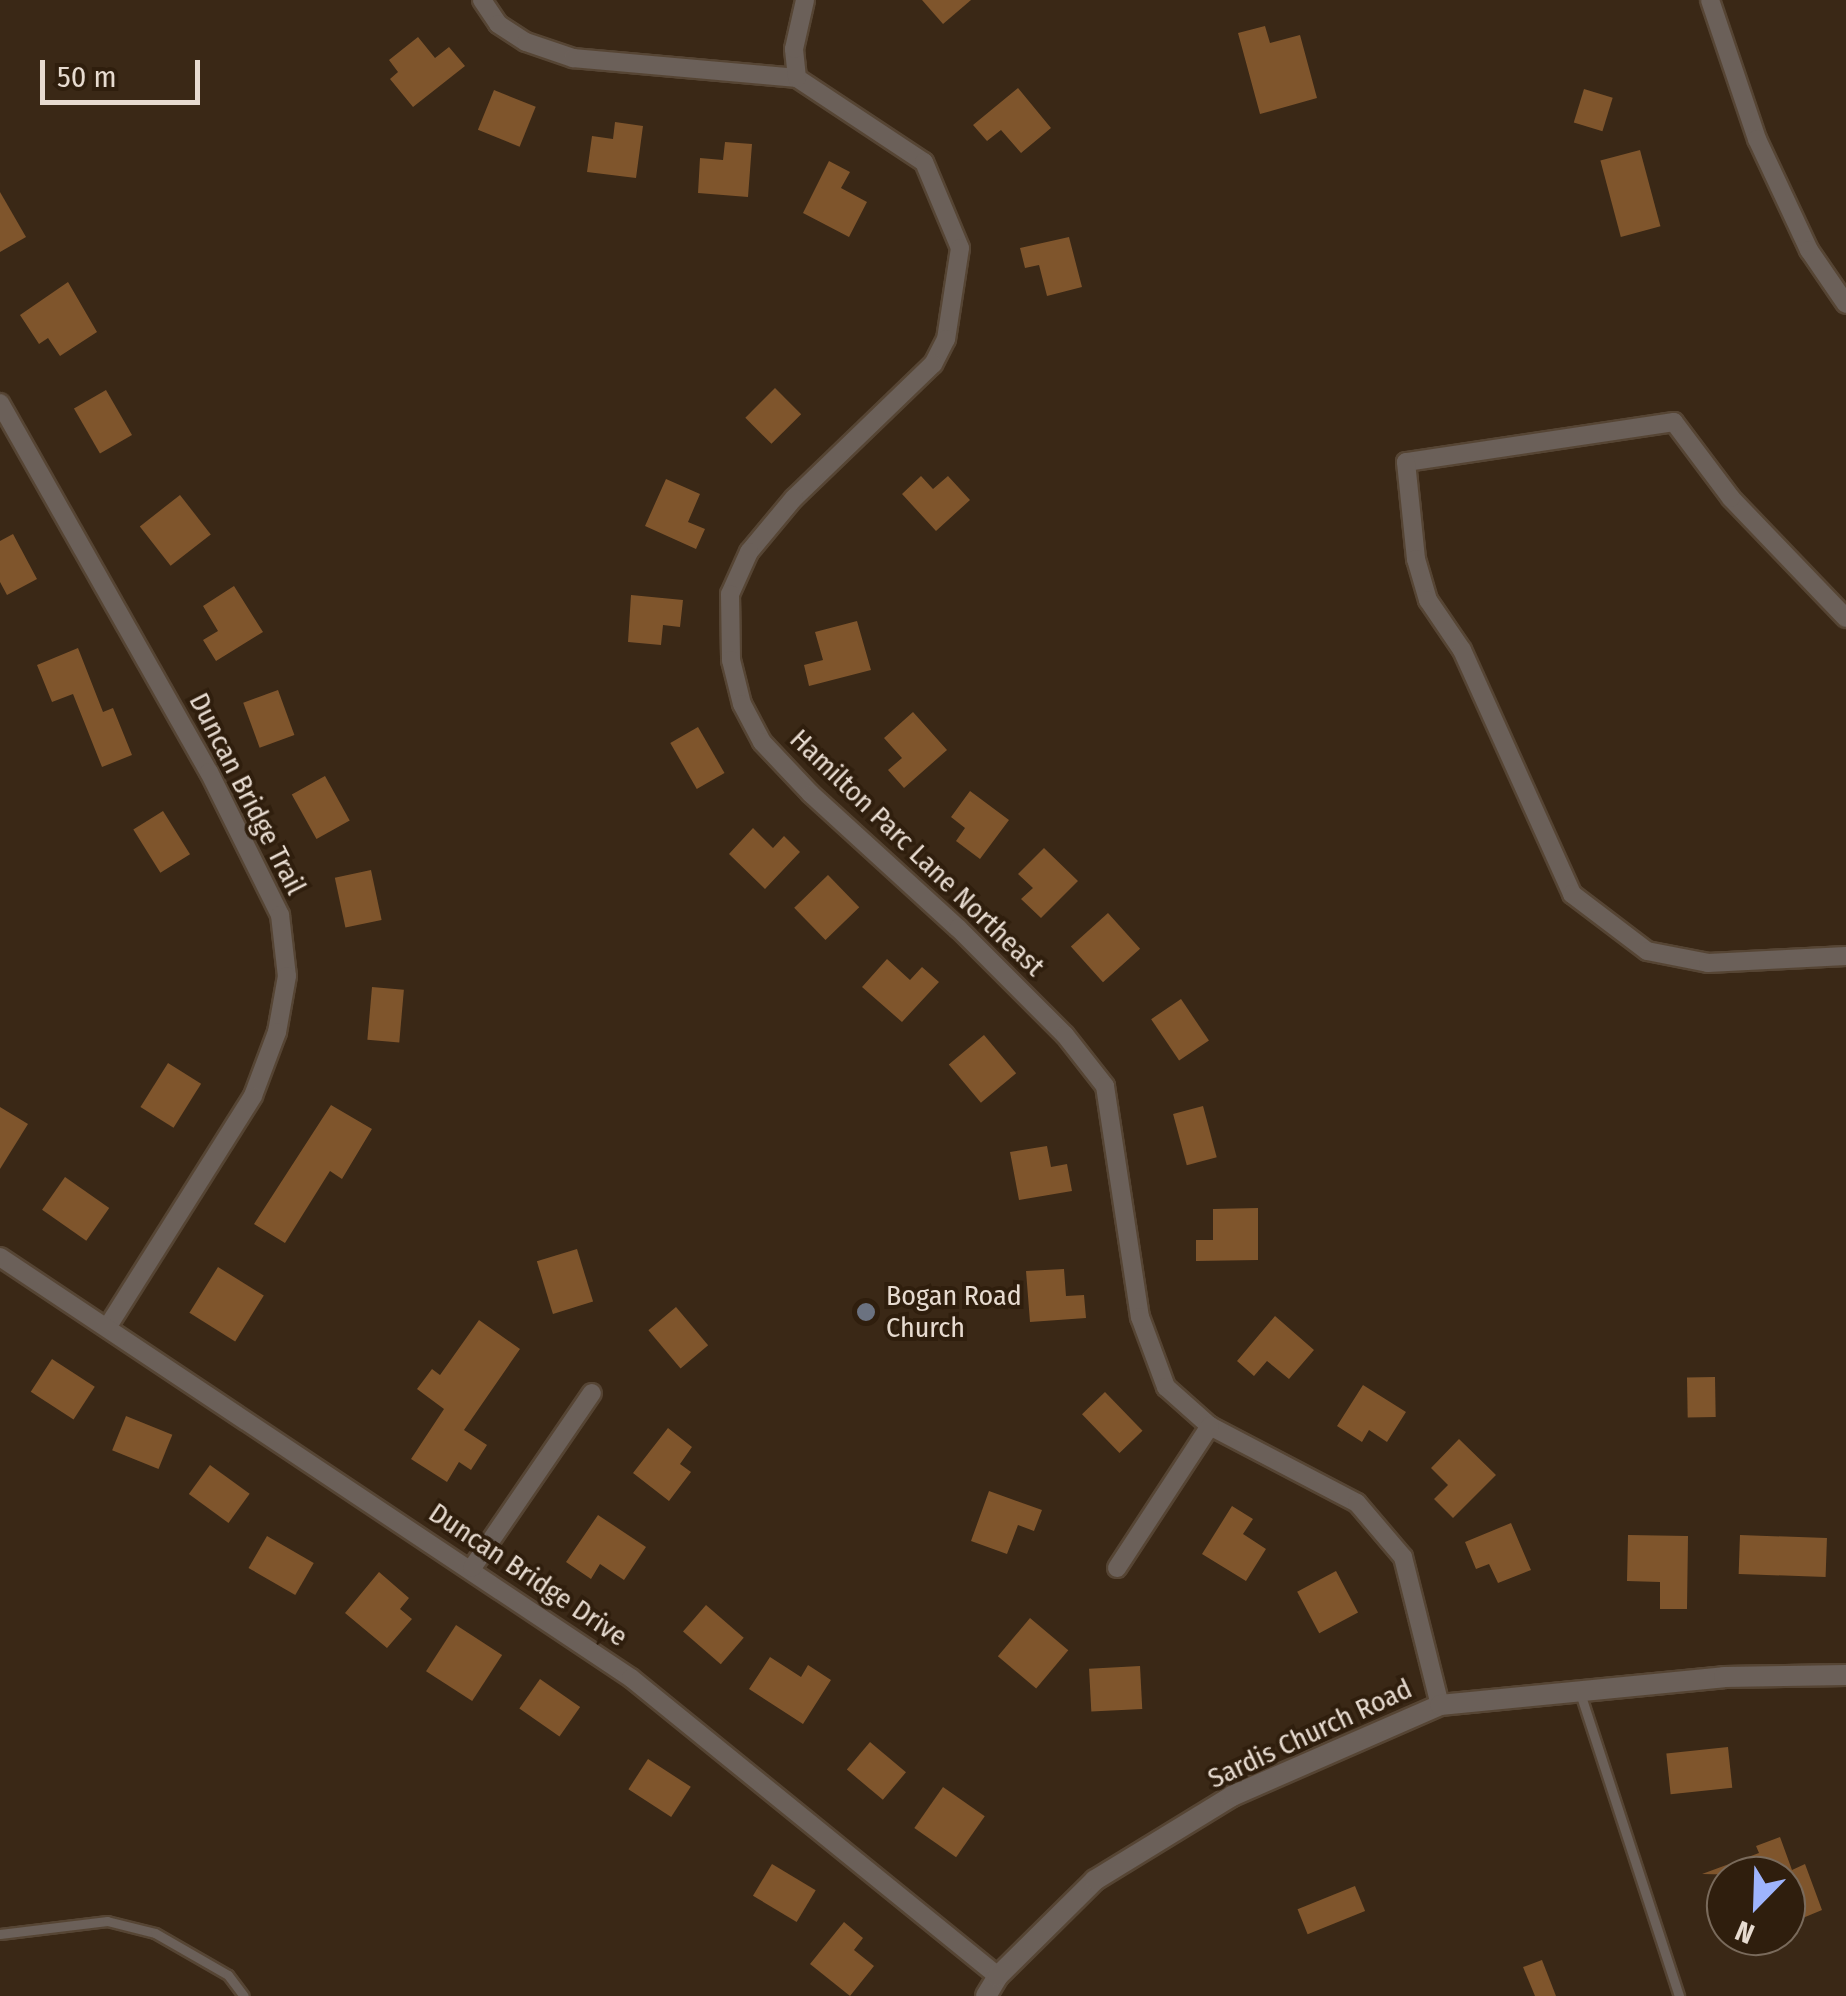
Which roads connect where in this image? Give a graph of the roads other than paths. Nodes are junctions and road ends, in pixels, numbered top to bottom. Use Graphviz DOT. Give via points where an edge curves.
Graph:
graph roads {
  1 [pos="482,0"];
  2 [pos="805,0"];
  3 [pos="1710,0"];
  4 [pos="797,78"];
  5 [pos="1846,304"];
  6 [pos="0,403"];
  7 [pos="1846,618"];
  8 [pos="1846,956"];
  9 [pos="0,1257"];
  10 [pos="108,1326"];
  11 [pos="592,1392"];
  12 [pos="1210,1426"];
  13 [pos="472,1568"];
  14 [pos="1117,1568"];
  15 [pos="1846,1675"];
  16 [pos="1580,1693"];
  17 [pos="1440,1705"];
  18 [pos="0,1934"];
  19 [pos="998,1976"];
  20 [pos="244,1996"];
  21 [pos="986,1996"];
  22 [pos="1679,1996"];
  1 -- 4 [label="street, Hamilton Parc Lane Northeast" via="498,24 526,42 574,58"];
  2 -- 4 [label="street" via="794,48"];
  3 -- 5 [label="street" via="1757,139 1808,250"];
  4 -- 12 [label="street, Hamilton Parc Lane Northeast" via="924,162 960,248 946,339 933,364 794,498 749,552 730,594 731,660 742,704 762,742 810,794 958,928 1065,1035 1105,1086 1140,1317 1166,1387"];
  6 -- 10 [label="street, Duncan Bridge Trail" via="209,772 280,915 287,976 277,1032 253,1096"];
  7 -- 8 [label="street" via="1732,498 1674,422 1406,462 1416,559 1428,600 1462,650 1572,894 1648,951 1708,963"];
  9 -- 10 [label="street, Duncan Bridge Drive"];
  10 -- 13 [label="street, Duncan Bridge Drive"];
  11 -- 13 [label="street"];
  12 -- 14 [label="street"];
  12 -- 17 [label="street, Hamilton Parc Lane Northeast" via="1357,1504 1403,1557"];
  13 -- 19 [label="street, Duncan Bridge Drive" via="630,1678"];
  15 -- 16 [label="street, Sardis Church Road" via="1724,1676"];
  16 -- 17 [label="street, Sardis Church Road"];
  16 -- 22 [label="lane"];
  17 -- 19 [label="street, Sardis Church Road" via="1232,1796 1094,1880"];
  18 -- 20 [label="lane" via="107,1921 156,1934 228,1975"];
  19 -- 21 [label="street, Sardis Church Road"];
}
